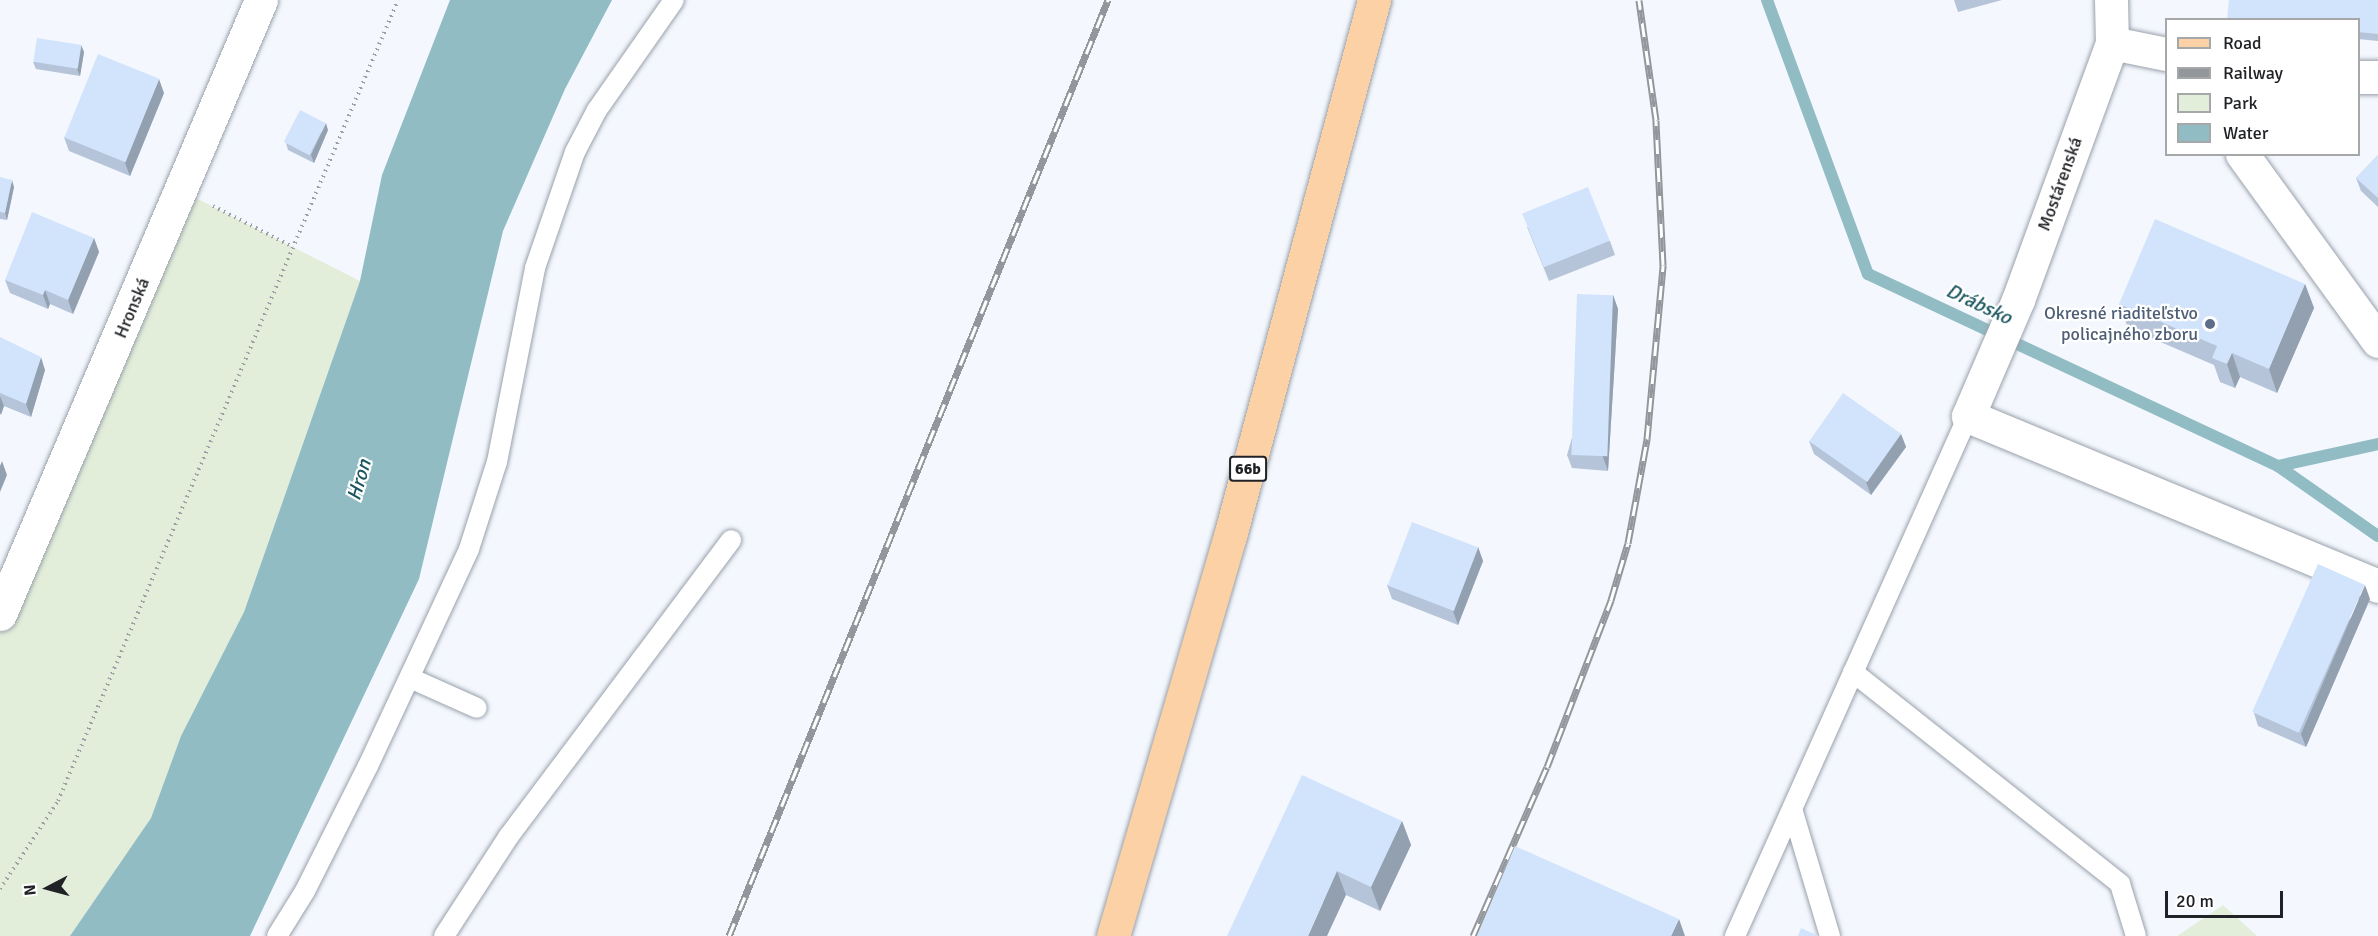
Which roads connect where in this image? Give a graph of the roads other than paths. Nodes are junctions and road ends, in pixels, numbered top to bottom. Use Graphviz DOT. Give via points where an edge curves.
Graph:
graph roads {
  1 [pos="261,0"];
  2 [pos="674,0"];
  3 [pos="1374,0"];
  4 [pos="2111,0"];
  5 [pos="2112,43"];
  6 [pos="2165,54"];
  7 [pos="2378,76"];
  8 [pos="2360,77"];
  9 [pos="2243,156"];
  10 [pos="2378,341"];
  11 [pos="1968,416"];
  12 [pos="732,540"];
  13 [pos="2378,586"];
  14 [pos="0,614"];
  15 [pos="1853,672"];
  16 [pos="410,678"];
  17 [pos="477,708"];
  18 [pos="1792,812"];
  19 [pos="277,936"];
  20 [pos="444,936"];
  21 [pos="1113,936"];
  22 [pos="1735,936"];
  23 [pos="1830,936"];
  24 [pos="2136,936"];
  1 -- 14 [label="street, Hronská"];
  2 -- 16 [label="lane" via="597,110 575,152 535,268 489,495"];
  3 -- 21 [label="main road, 66b" via="1230,536"];
  4 -- 5 [label="street, Mostárenská"];
  5 -- 6 [label="street"];
  5 -- 11 [label="street, Mostárenská" via="2018,300"];
  7 -- 8 [label="street"];
  9 -- 10 [label="street"];
  11 -- 13 [label="street"];
  11 -- 15 [label="lane"];
  12 -- 20 [label="lane" via="509,836"];
  15 -- 18 [label="lane"];
  15 -- 24 [label="lane" via="2120,884"];
  16 -- 17 [label="lane"];
  16 -- 19 [label="lane" via="305,891"];
  18 -- 22 [label="lane"];
  18 -- 23 [label="lane"];
}
